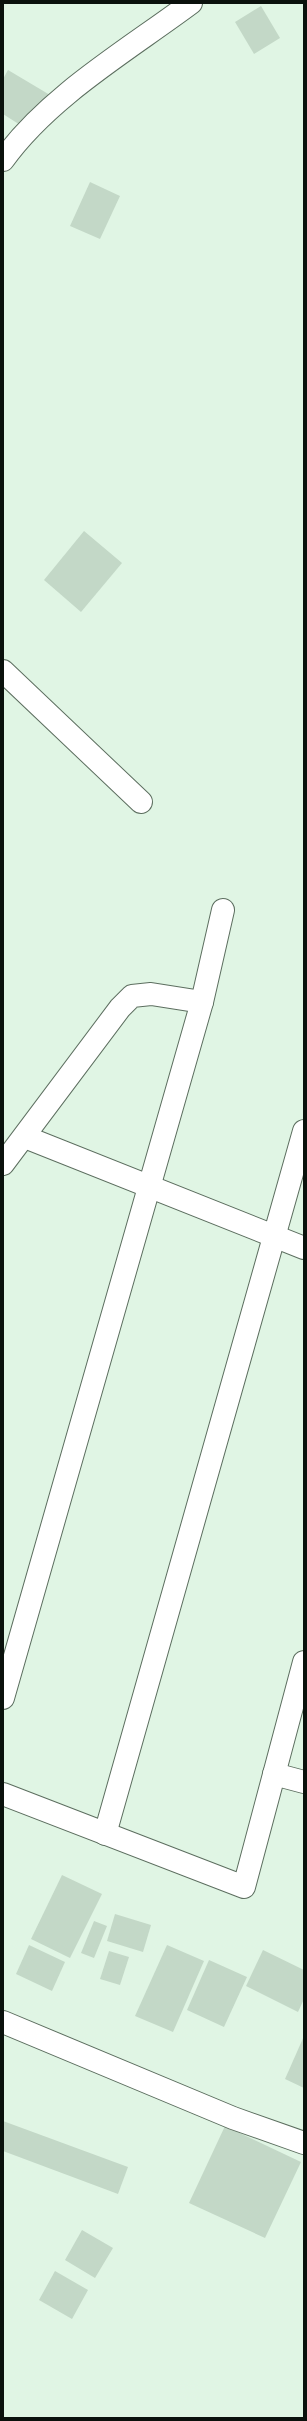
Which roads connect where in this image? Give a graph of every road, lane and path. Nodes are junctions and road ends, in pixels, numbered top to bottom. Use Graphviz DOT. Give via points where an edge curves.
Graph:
graph roads {
  1 [pos="191,3"];
  2 [pos="3,160"];
  3 [pos="3,671"];
  4 [pos="141,802"];
  5 [pos="223,910"];
  6 [pos="202,1002"];
  7 [pos="304,1131"];
  8 [pos="25,1137"];
  9 [pos="3,1165"];
  10 [pos="150,1187"];
  11 [pos="275,1237"];
  12 [pos="304,1248"];
  13 [pos="304,1662"];
  14 [pos="3,1698"];
  15 [pos="274,1774"];
  16 [pos="304,1782"];
  17 [pos="3,1794"];
  18 [pos="105,1834"];
  19 [pos="3,2022"];
  20 [pos="304,2143"];
  1 -- 2 [label="street" via="55,103 14,144"];
  3 -- 4 [label="street"];
  5 -- 6 [label="street"];
  6 -- 8 [label="street" via="150,994 132,996 120,1008"];
  6 -- 10 [label="street"];
  7 -- 11 [label="street"];
  8 -- 9 [label="street"];
  8 -- 10 [label="street"];
  10 -- 11 [label="street"];
  10 -- 14 [label="street"];
  11 -- 12 [label="street"];
  11 -- 18 [label="street"];
  13 -- 15 [label="street"];
  15 -- 16 [label="street"];
  15 -- 18 [label="street" via="244,1887"];
  17 -- 18 [label="street"];
  19 -- 20 [label="street" via="233,2118"];
}
